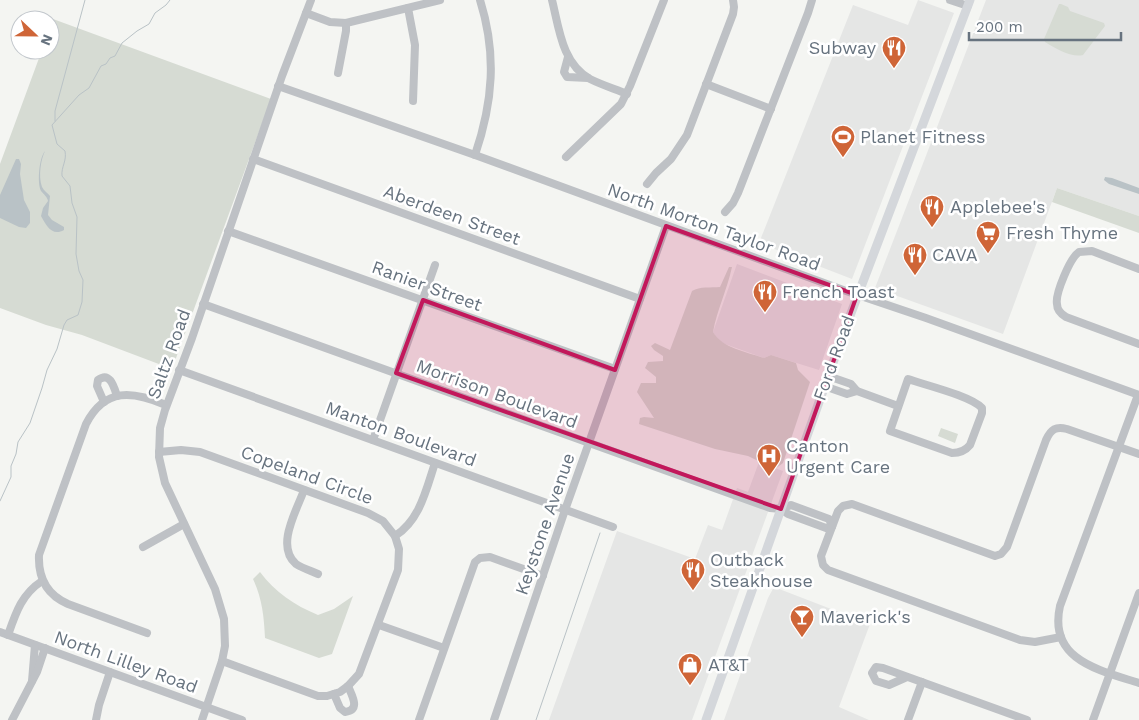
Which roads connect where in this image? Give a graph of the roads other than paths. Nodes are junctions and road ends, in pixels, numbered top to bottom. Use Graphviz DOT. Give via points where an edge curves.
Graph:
graph roads {
  1 [pos="311,0"];
  2 [pos="440,0"];
  3 [pos="480,0"];
  4 [pos="552,0"];
  5 [pos="664,0"];
  6 [pos="733,0"];
  7 [pos="812,0"];
  8 [pos="950,0"];
  9 [pos="969,3"];
  10 [pos="408,8"];
  11 [pos="306,13"];
  12 [pos="346,23"];
  13 [pos="568,57"];
  14 [pos="338,73"];
  15 [pos="589,78"];
  16 [pos="706,84"];
  17 [pos="278,86"];
  18 [pos="627,94"];
  19 [pos="413,101"];
  20 [pos="771,109"];
  21 [pos="475,155"];
  22 [pos="566,157"];
  23 [pos="253,159"];
  24 [pos="647,184"];
  25 [pos="725,212"];
  26 [pos="666,226"];
  27 [pos="228,232"];
  28 [pos="435,265"];
  29 [pos="1139,269"];
  30 [pos="857,295"];
  31 [pos="640,298"];
  32 [pos="423,300"];
  33 [pos="203,304"];
  34 [pos="1139,344"];
  35 [pos="615,369"];
  36 [pos="179,370"];
  37 [pos="396,373"];
  38 [pos="828,376"];
  39 [pos="824,386"];
  40 [pos="857,391"];
  41 [pos="1138,395"];
  42 [pos="117,396"];
  43 [pos="104,402"];
  44 [pos="166,404"];
  45 [pos="898,406"];
  46 [pos="373,440"];
  47 [pos="589,443"];
  48 [pos="1118,448"];
  49 [pos="159,452"];
  50 [pos="1139,454"];
  51 [pos="435,463"];
  52 [pos="304,490"];
  53 [pos="781,509"];
  54 [pos="565,510"];
  55 [pos="184,524"];
  56 [pos="832,526"];
  57 [pos="613,527"];
  58 [pos="395,536"];
  59 [pos="143,547"];
  60 [pos="318,574"];
  61 [pos="543,576"];
  62 [pos="42,581"];
  63 [pos="1139,592"];
  64 [pos="378,625"];
  65 [pos="4,633"];
  66 [pos="146,633"];
  67 [pos="1061,637"];
  68 [pos="35,645"];
  69 [pos="45,648"];
  70 [pos="444,648"];
  71 [pos="222,661"];
  72 [pos="110,672"];
  73 [pos="1110,673"];
  74 [pos="907,677"];
  75 [pos="922,682"];
  76 [pos="32,683"];
  77 [pos="1139,683"];
  78 [pos="348,686"];
  79 [pos="334,694"];
  80 [pos="207,707"];
  81 [pos="12,720"];
  82 [pos="96,720"];
  83 [pos="202,720"];
  84 [pos="242,720"];
  85 [pos="419,720"];
  86 [pos="494,720"];
  87 [pos="706,720"];
  88 [pos="908,720"];
  89 [pos="1027,720"];
  90 [pos="1093,720"];
  1 -- 11 [label="street, Saltz Road"];
  2 -- 10 [label="street"];
  3 -- 21 [label="street" via="489,38 492,77 487,114"];
  4 -- 13 [label="street"];
  5 -- 18 [label="street"];
  6 -- 16 [label="street" via="733,14"];
  7 -- 20 [label="street"];
  8 -- 9 [label="street"];
  9 -- 30 [label="main road, Ford Road"];
  10 -- 12 [label="street"];
  10 -- 19 [label="street" via="415,45"];
  11 -- 12 [label="street" via="330,22"];
  11 -- 17 [label="street, Saltz Road"];
  12 -- 14 [label="street"];
  13 -- 15 [label="street"];
  13 -- 15 [label="street" via="564,72 567,77"];
  15 -- 18 [label="street"];
  16 -- 20 [label="street"];
  16 -- 24 [label="street" via="682,143"];
  17 -- 21 [label="street, North Morton Taylor Road"];
  17 -- 23 [label="street, Saltz Road"];
  18 -- 22 [label="street" via="614,112"];
  20 -- 25 [label="street" via="738,193"];
  21 -- 26 [label="street, North Morton Taylor Road"];
  23 -- 27 [label="street, Saltz Road"];
  23 -- 31 [label="street, Aberdeen Street"];
  26 -- 30 [label="street, North Morton Taylor Road"];
  26 -- 31 [label="street, Keystone Avenue"];
  27 -- 32 [label="street, Ranier Street"];
  27 -- 33 [label="street, Saltz Road"];
  28 -- 32 [label="street"];
  29 -- 34 [label="street" via="1092,251 1078,252 1071,260 1057,297 1059,311 1066,317"];
  30 -- 38 [label="main road, Ford Road"];
  30 -- 41 [label="street, North Morton Taylor Road"];
  31 -- 35 [label="street, Keystone Avenue"];
  32 -- 35 [label="street, Ranier Street"];
  32 -- 37 [label="street"];
  33 -- 36 [label="street, Saltz Road"];
  33 -- 37 [label="street, Morrison Boulevard"];
  35 -- 47 [label="street, Keystone Avenue"];
  36 -- 44 [label="street, Saltz Road"];
  36 -- 46 [label="street, Manton Boulevard"];
  37 -- 46 [label="street"];
  37 -- 47 [label="street, Morrison Boulevard"];
  38 -- 39 [label="main road, Ford Road"];
  38 -- 40 [label="street" via="851,384"];
  39 -- 40 [label="street" via="848,394"];
  39 -- 53 [label="main road, Ford Road"];
  40 -- 45 [label="street"];
  41 -- 48 [label="street"];
  42 -- 43 [label="street"];
  42 -- 43 [label="street" via="110,379 102,377 97,384"];
  42 -- 44 [label="street" via="142,395"];
  43 -- 62 [label="street" via="86,424 40,546 38,564"];
  44 -- 49 [label="street, Saltz Road"];
  45 -- 45 [label="street" via="890,431 952,453 970,445 982,411 976,403 908,379"];
  46 -- 51 [label="street, Manton Boulevard"];
  47 -- 53 [label="street, Morrison Boulevard" via="770,508"];
  47 -- 54 [label="street, Keystone Avenue"];
  48 -- 50 [label="street"];
  48 -- 56 [label="street" via="1061,427 1051,430 1007,547 999,555 852,504 840,508"];
  48 -- 67 [label="street" via="1060,606"];
  49 -- 52 [label="street, Copeland Circle" via="200,452"];
  49 -- 55 [label="street, Saltz Road" via="165,483"];
  51 -- 54 [label="street, Manton Boulevard"];
  51 -- 58 [label="street" via="416,516"];
  52 -- 58 [label="street, Copeland Circle" via="375,516 388,525"];
  52 -- 60 [label="street" via="288,533 287,546 296,563"];
  53 -- 56 [label="street, Morrison Boulevard" via="826,528"];
  53 -- 87 [label="main road, Ford Road"];
  54 -- 57 [label="street, Manton Boulevard"];
  54 -- 61 [label="street, Keystone Avenue"];
  55 -- 59 [label="street"];
  55 -- 71 [label="street, Saltz Road" via="221,606 225,633"];
  56 -- 67 [label="street" via="821,558 822,565 828,570 1020,640 1035,642"];
  58 -- 64 [label="street" via="399,565"];
  61 -- 70 [label="street" via="490,557 480,558 474,565"];
  61 -- 86 [label="street, Keystone Avenue"];
  62 -- 65 [label="street" via="21,600"];
  62 -- 66 [label="street" via="62,602"];
  63 -- 73 [label="street"];
  64 -- 70 [label="street"];
  64 -- 78 [label="street" via="359,674"];
  65 -- 68 [label="street, North Lilley Road"];
  67 -- 73 [label="street" via="1072,654 1085,664"];
  68 -- 69 [label="street, North Lilley Road"];
  68 -- 76 [label="street"];
  69 -- 72 [label="street, North Lilley Road"];
  69 -- 76 [label="street"];
  70 -- 85 [label="street"];
  71 -- 79 [label="street" via="318,696"];
  71 -- 80 [label="street, Saltz Road"];
  72 -- 80 [label="street, North Lilley Road"];
  72 -- 82 [label="street"];
  73 -- 77 [label="street"];
  73 -- 90 [label="street"];
  74 -- 75 [label="street"];
  75 -- 88 [label="street"];
  75 -- 89 [label="street"];
  76 -- 81 [label="street"];
  78 -- 79 [label="street"];
  78 -- 79 [label="street" via="355,702 351,712 340,708"];
  80 -- 83 [label="street, Saltz Road"];
  80 -- 84 [label="street, North Lilley Road"];
}
